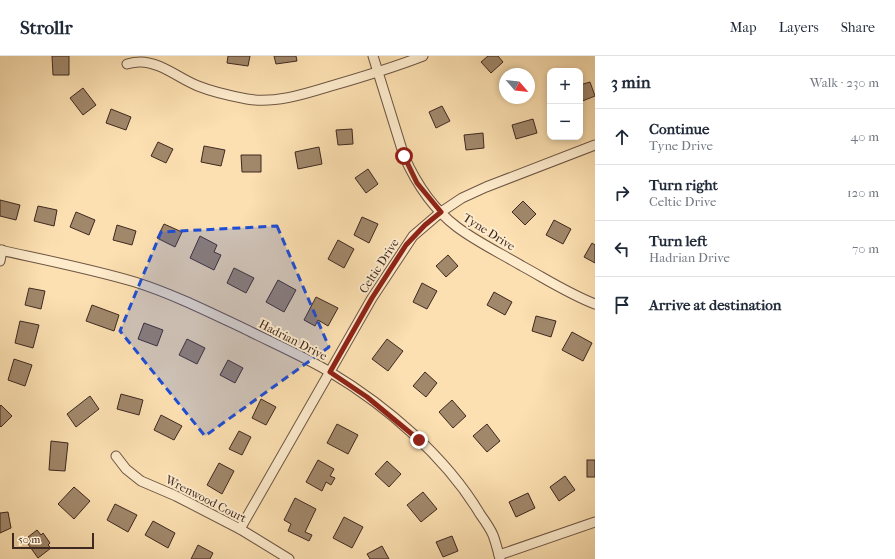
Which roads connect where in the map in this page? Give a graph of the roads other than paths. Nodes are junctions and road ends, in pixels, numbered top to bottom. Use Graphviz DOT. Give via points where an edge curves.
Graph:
graph roads {
  1 [pos="373,56"];
  2 [pos="423,56"];
  3 [pos="127,64"];
  4 [pos="378,73"];
  5 [pos="595,145"];
  6 [pos="441,212"];
  7 [pos="1,250"];
  8 [pos="0,261"];
  9 [pos="595,304"];
  10 [pos="330,372"];
  11 [pos="116,456"];
  12 [pos="595,522"];
  13 [pos="240,529"];
  14 [pos="500,557"];
  15 [pos="289,559"];
  1 -- 4 [label="street, Tyne Drive"];
  2 -- 4 [label="street"];
  3 -- 4 [label="street" via="149,63 198,86 261,100 305,94"];
  4 -- 6 [label="street, Tyne Drive" via="404,156 421,187"];
  5 -- 6 [label="street, Celtic Drive" via="486,187 462,198"];
  6 -- 9 [label="street, Tyne Drive" via="472,237 564,290"];
  6 -- 10 [label="street, Celtic Drive" via="406,245"];
  7 -- 8 [label="street"];
  7 -- 10 [label="street, Hadrian Drive" via="128,280 171,295"];
  10 -- 13 [label="street, Celtic Drive"];
  10 -- 14 [label="street, Hadrian Drive" via="398,421 438,459 474,504 493,535"];
  11 -- 13 [label="street, Wrenwood Court" via="126,469 141,481"];
  12 -- 14 [label="street"];
  13 -- 15 [label="street, Wrenwood Court"];
}
